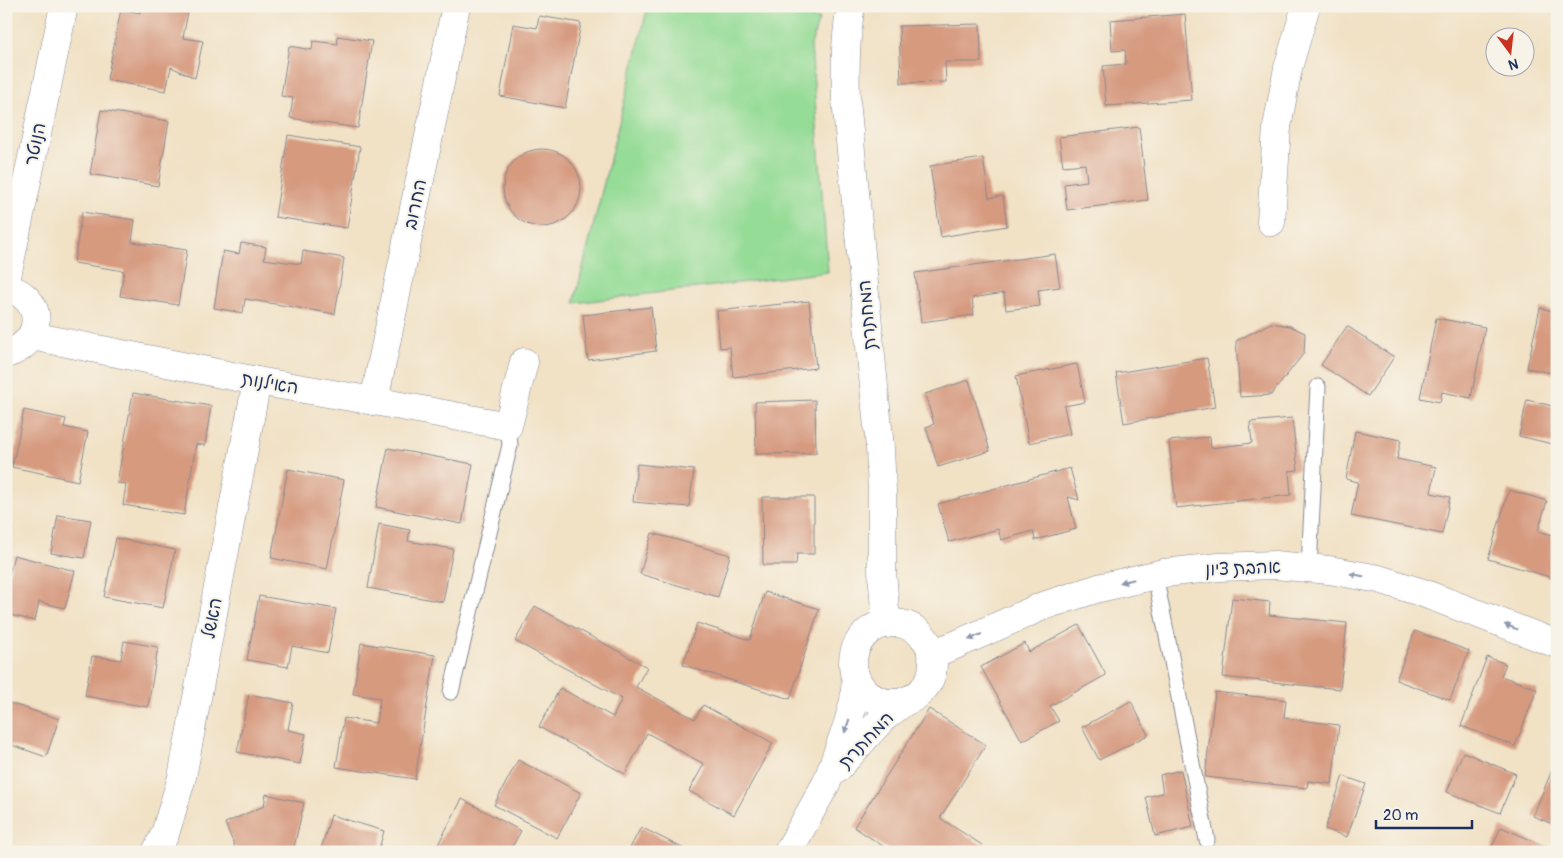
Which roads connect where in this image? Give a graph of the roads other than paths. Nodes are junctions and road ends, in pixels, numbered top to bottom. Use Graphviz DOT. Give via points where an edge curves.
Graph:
graph roads {
  1 [pos="64,6"];
  2 [pos="456,6"];
  3 [pos="851,6"];
  4 [pos="1306,6"];
  5 [pos="16,183"];
  6 [pos="1271,222"];
  7 [pos="6,281"];
  8 [pos="6,288"];
  9 [pos="32,336"];
  10 [pos="6,354"];
  11 [pos="524,362"];
  12 [pos="257,381"];
  13 [pos="1318,387"];
  14 [pos="374,401"];
  15 [pos="508,426"];
  16 [pos="1308,568"];
  17 [pos="1155,575"];
  18 [pos="886,624"];
  19 [pos="1557,644"];
  20 [pos="931,654"];
  21 [pos="856,678"];
  22 [pos="451,692"];
  23 [pos="907,700"];
  24 [pos="827,782"];
  25 [pos="1207,840"];
  26 [pos="156,852"];
  27 [pos="788,852"];
  1 -- 5 [label="street, הנוטר"];
  2 -- 14 [label="street, החרוב"];
  3 -- 18 [label="street, המחתרת" via="846,32 846,100 880,448"];
  4 -- 6 [label="street" via="1288,68 1277,127"];
  5 -- 7 [label="street, הנוטר"];
  8 -- 9 [label="street" via="25,296 32,305 35,326"];
  9 -- 10 [label="street" via="25,346"];
  9 -- 12 [label="street, האילנות"];
  11 -- 15 [label="street"];
  12 -- 14 [label="street, האילנות"];
  12 -- 26 [label="street, האשל" via="182,777 165,834"];
  13 -- 16 [label="lane"];
  14 -- 15 [label="street, האילנות"];
  15 -- 22 [label="lane" via="510,445"];
  16 -- 17 [label="street, אהבת ציון" via="1275,565 1219,567"];
  19 -- 16 [label="street, אהבת ציון, one-way" via="1379,579"];
  17 -- 20 [label="street, אהבת ציון, one-way" via="1098,588 1044,606"];
  17 -- 25 [label="lane"];
  18 -- 20 [label="street" via="911,628 923,637"];
  18 -- 21 [label="street" via="873,628 856,647 852,665"];
  20 -- 23 [label="street" via="932,672 926,685 920,693"];
  21 -- 23 [label="street" via="865,692 876,700 888,703"];
  21 -- 24 [label="street, המחתרת, one-way" via="850,716"];
  23 -- 24 [label="street, המחתרת" via="883,718"];
  24 -- 27 [label="street, המחתרת"];
}
